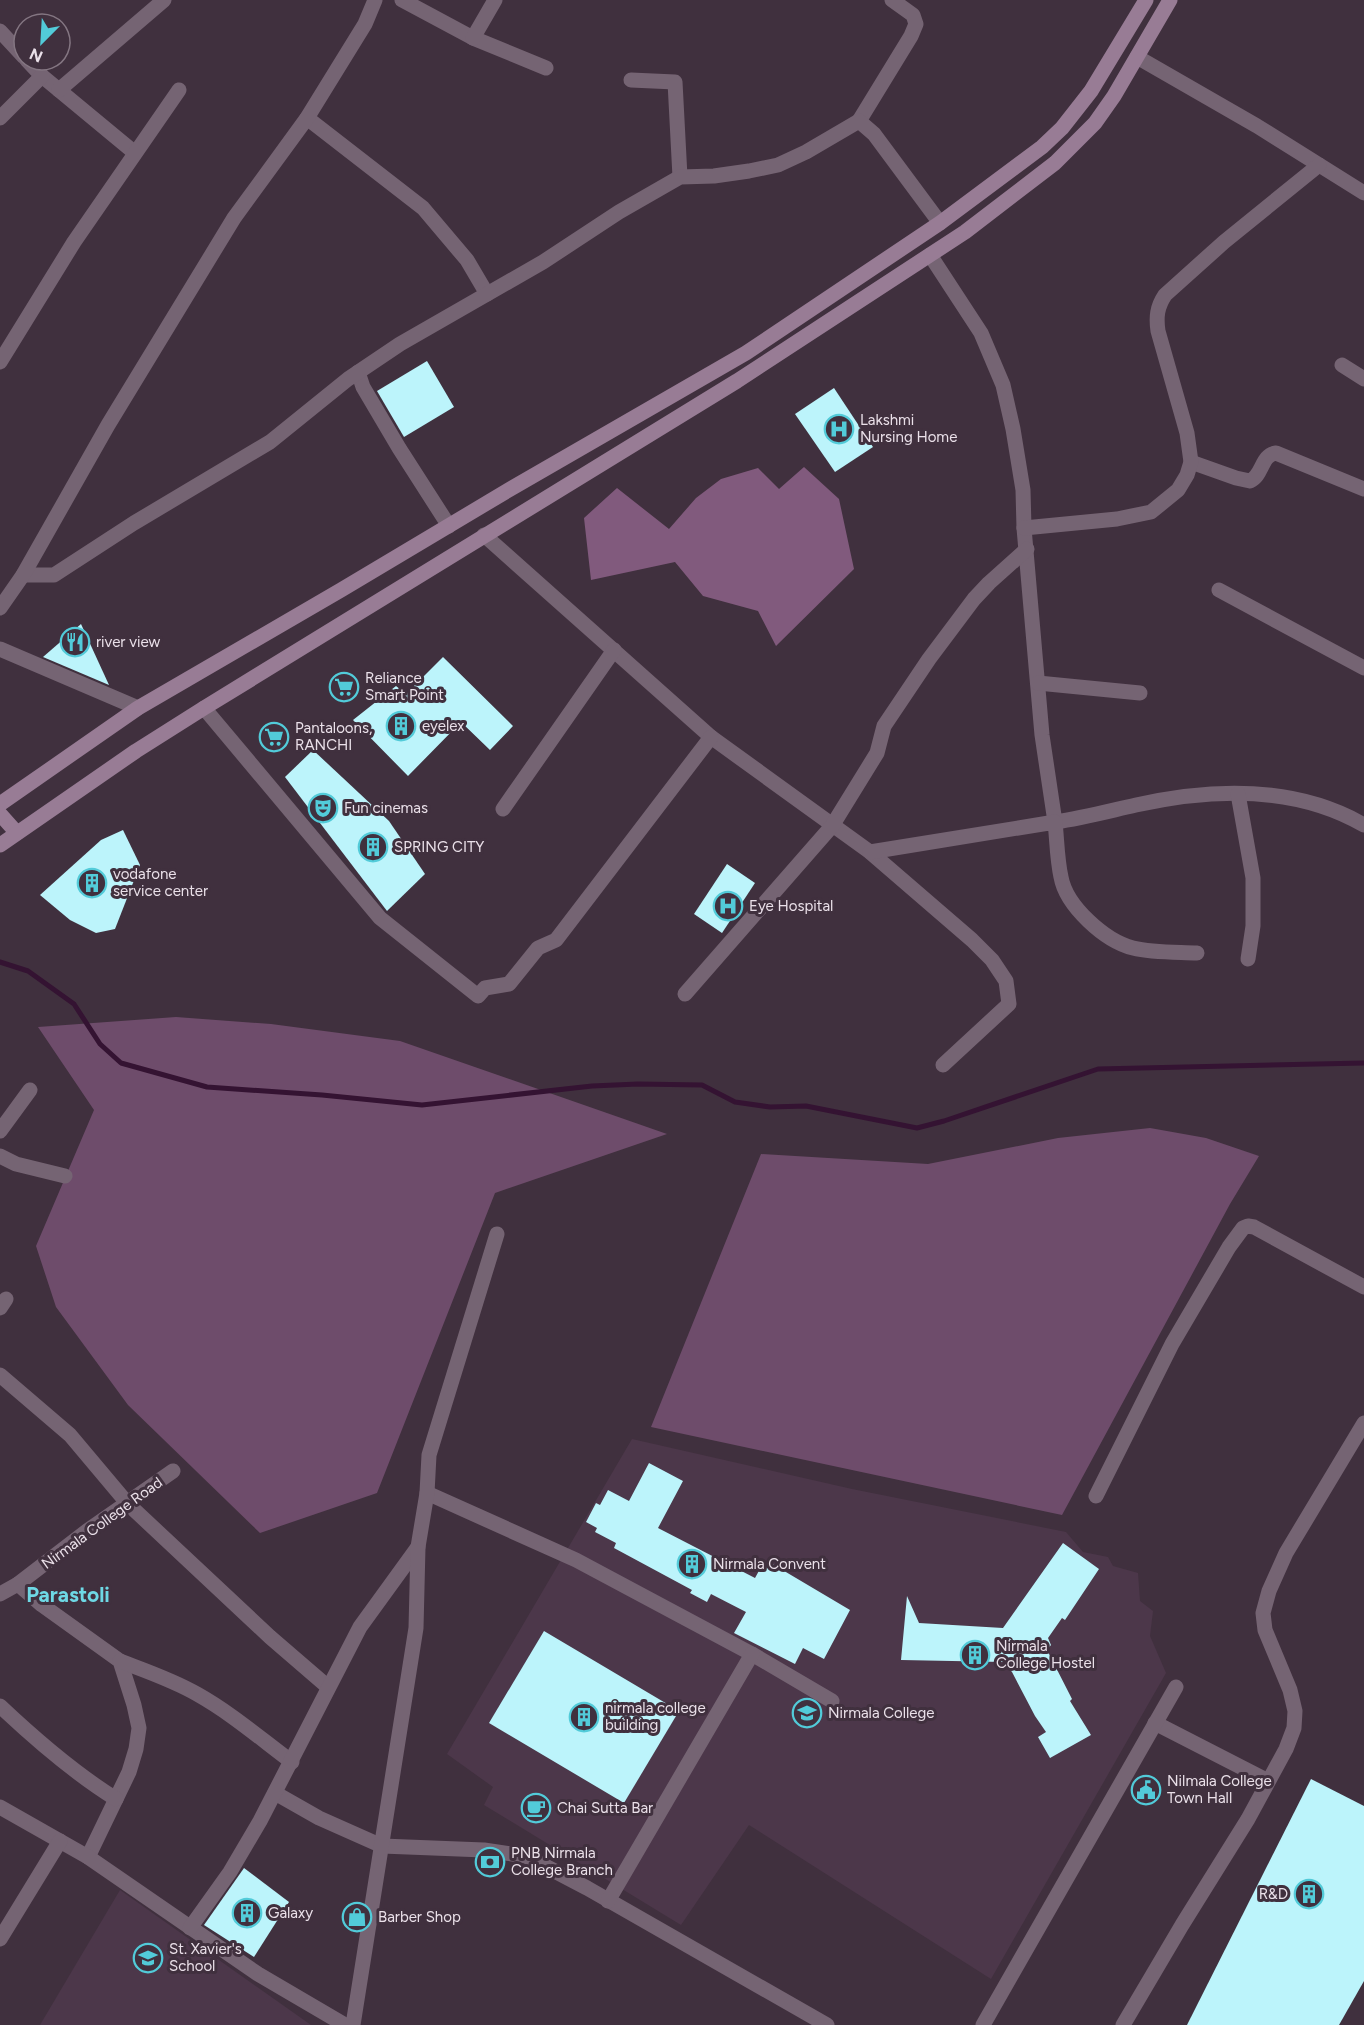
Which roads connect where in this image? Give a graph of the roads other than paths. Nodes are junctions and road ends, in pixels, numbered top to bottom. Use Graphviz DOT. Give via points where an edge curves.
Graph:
graph roads {
  1 [pos="164,0"];
  2 [pos="375,0"];
  3 [pos="402,0"];
  4 [pos="495,0"];
  5 [pos="892,0"];
  6 [pos="1146,0"];
  7 [pos="1170,0"];
  8 [pos="0,32"];
  9 [pos="473,38"];
  10 [pos="12,45"];
  11 [pos="1137,57"];
  12 [pos="546,68"];
  13 [pos="38,72"];
  14 [pos="42,76"];
  15 [pos="631,80"];
  16 [pos="59,90"];
  17 [pos="179,90"];
  18 [pos="0,118"];
  19 [pos="307,118"];
  20 [pos="859,121"];
  21 [pos="135,153"];
  22 [pos="1319,165"];
  23 [pos="680,177"];
  24 [pos="1364,193"];
  25 [pos="940,223"];
  26 [pos="930,255"];
  27 [pos="487,294"];
  28 [pos="0,362"];
  29 [pos="1342,365"];
  30 [pos="358,372"];
  31 [pos="1364,379"];
  32 [pos="1191,462"];
  33 [pos="1364,489"];
  34 [pos="448,526"];
  35 [pos="1024,528"];
  36 [pos="484,535"];
  37 [pos="1027,549"];
  38 [pos="23,574"];
  39 [pos="1219,590"];
  40 [pos="0,609"];
  41 [pos="0,649"];
  42 [pos="614,650"];
  43 [pos="1364,668"];
  44 [pos="1038,683"];
  45 [pos="1140,693"];
  46 [pos="138,708"];
  47 [pos="204,708"];
  48 [pos="711,738"];
  49 [pos="1238,794"];
  50 [pos="0,804"];
  51 [pos="503,809"];
  52 [pos="0,814"];
  53 [pos="1055,822"];
  54 [pos="1364,825"];
  55 [pos="832,826"];
  56 [pos="17,833"];
  57 [pos="0,845"];
  58 [pos="870,852"];
  59 [pos="1197,953"];
  60 [pos="1248,959"];
  61 [pos="686,994"];
  62 [pos="943,1065"];
  63 [pos="30,1090"];
  64 [pos="0,1131"];
  65 [pos="0,1155"];
  66 [pos="65,1176"];
  67 [pos="497,1234"];
  68 [pos="1364,1287"];
  69 [pos="0,1375"];
  70 [pos="1364,1423"];
  71 [pos="173,1471"];
  72 [pos="427,1493"];
  73 [pos="1096,1496"];
  74 [pos="128,1504"];
  75 [pos="418,1547"];
  76 [pos="18,1584"];
  77 [pos="0,1594"];
  78 [pos="752,1654"];
  79 [pos="120,1661"];
  80 [pos="328,1687"];
  81 [pos="1176,1687"];
  82 [pos="832,1701"];
  83 [pos="0,1706"];
  84 [pos="1155,1723"];
  85 [pos="292,1762"];
  86 [pos="1268,1781"];
  87 [pos="275,1793"];
  88 [pos="116,1799"];
  89 [pos="0,1807"];
  90 [pos="60,1841"];
  91 [pos="382,1845"];
  92 [pos="88,1857"];
  93 [pos="608,1901"];
  94 [pos="190,1928"];
  95 [pos="0,1939"];
  96 [pos="345,2025"];
  97 [pos="352,2025"];
  98 [pos="828,2025"];
  99 [pos="983,2025"];
  100 [pos="1124,2025"];
  1 -- 16 [label="street"];
  2 -- 19 [label="street" via="365,24"];
  3 -- 9 [label="street"];
  4 -- 9 [label="street"];
  5 -- 20 [label="street" via="913,15 916,24"];
  6 -- 25 [label="main road" via="1090,91 1062,128"];
  7 -- 11 [label="main road"];
  8 -- 10 [label="street"];
  9 -- 12 [label="street"];
  11 -- 22 [label="street"];
  11 -- 26 [label="main road" via="1095,123 1077,142 1022,189"];
  13 -- 14 [label="street"];
  14 -- 16 [label="street"];
  14 -- 18 [label="street"];
  15 -- 23 [label="street" via="675,82"];
  16 -- 21 [label="street"];
  17 -- 21 [label="street"];
  19 -- 27 [label="street" via="423,208 468,260"];
  19 -- 38 [label="street" via="234,218"];
  20 -- 23 [label="street" via="778,165 714,176"];
  20 -- 25 [label="street" via="874,134"];
  21 -- 28 [label="street"];
  22 -- 24 [label="street"];
  22 -- 32 [label="street" via="1224,242 1160,304 1158,331 1187,433"];
  23 -- 27 [label="street"];
  25 -- 34 [label="main road" via="746,353"];
  26 -- 35 [label="street" via="981,333 1003,385 1023,490"];
  26 -- 36 [label="main road" via="737,381"];
  27 -- 30 [label="street"];
  29 -- 31 [label="street"];
  30 -- 34 [label="street" via="363,387"];
  30 -- 38 [label="street" via="270,442 54,575"];
  32 -- 33 [label="street" via="1250,481 1267,458 1276,453"];
  32 -- 35 [label="street" via="1178,490 1151,512"];
  34 -- 46 [label="main road"];
  35 -- 37 [label="street"];
  36 -- 42 [label="street"];
  36 -- 47 [label="main road"];
  37 -- 44 [label="street"];
  37 -- 55 [label="street" via="988,583 929,659 884,726 877,753"];
  38 -- 40 [label="street"];
  39 -- 43 [label="street"];
  41 -- 46 [label="street"];
  42 -- 48 [label="street"];
  42 -- 51 [label="street"];
  44 -- 45 [label="street"];
  44 -- 53 [label="street"];
  46 -- 50 [label="main road"];
  47 -- 48 [label="street" via="380,918 478,996 485,988 509,984 538,948 556,940"];
  47 -- 56 [label="main road"];
  48 -- 55 [label="street"];
  49 -- 53 [label="street" via="1182,797"];
  49 -- 54 [label="street" via="1264,793 1300,799 1340,812"];
  49 -- 60 [label="street" via="1253,878"];
  52 -- 56 [label="main road"];
  53 -- 58 [label="street"];
  53 -- 59 [label="street" via="1061,878 1068,896 1090,922 1117,942 1133,948"];
  55 -- 58 [label="street"];
  55 -- 61 [label="street"];
  56 -- 57 [label="main road"];
  58 -- 62 [label="street" via="972,940 1006,981 1009,1004"];
  63 -- 64 [label="street"];
  65 -- 66 [label="street" via="16,1164"];
  67 -- 72 [label="street" via="429,1455"];
  68 -- 73 [label="street" via="1254,1227 1243,1228 1172,1344"];
  69 -- 74 [label="street" via="69,1435"];
  70 -- 86 [label="street" via="1286,1553 1263,1613 1265,1630 1295,1711 1286,1749"];
  71 -- 74 [label="street, Nirmala College Road"];
  72 -- 75 [label="street"];
  72 -- 78 [label="street" via="576,1560"];
  74 -- 76 [label="street, Nirmala College Road"];
  74 -- 80 [label="street"];
  75 -- 80 [label="street" via="360,1627"];
  75 -- 91 [label="street" via="416,1628"];
  76 -- 77 [label="street, Nirmala College Road"];
  76 -- 79 [label="street"];
  78 -- 82 [label="street"];
  78 -- 93 [label="street"];
  79 -- 85 [label="street" via="197,1694"];
  79 -- 88 [label="street" via="139,1728 129,1772"];
  80 -- 85 [label="street"];
  81 -- 84 [label="street"];
  83 -- 88 [label="street" via="96,1787"];
  84 -- 86 [label="street"];
  84 -- 99 [label="street"];
  85 -- 87 [label="street"];
  86 -- 100 [label="street"];
  87 -- 91 [label="street" via="319,1818"];
  87 -- 94 [label="street" via="230,1872"];
  88 -- 92 [label="street"];
  89 -- 90 [label="street"];
  90 -- 92 [label="street"];
  90 -- 95 [label="street"];
  91 -- 93 [label="street" via="526,1856"];
  91 -- 97 [label="street"];
  92 -- 94 [label="street"];
  93 -- 98 [label="street"];
  94 -- 96 [label="street"];
}
